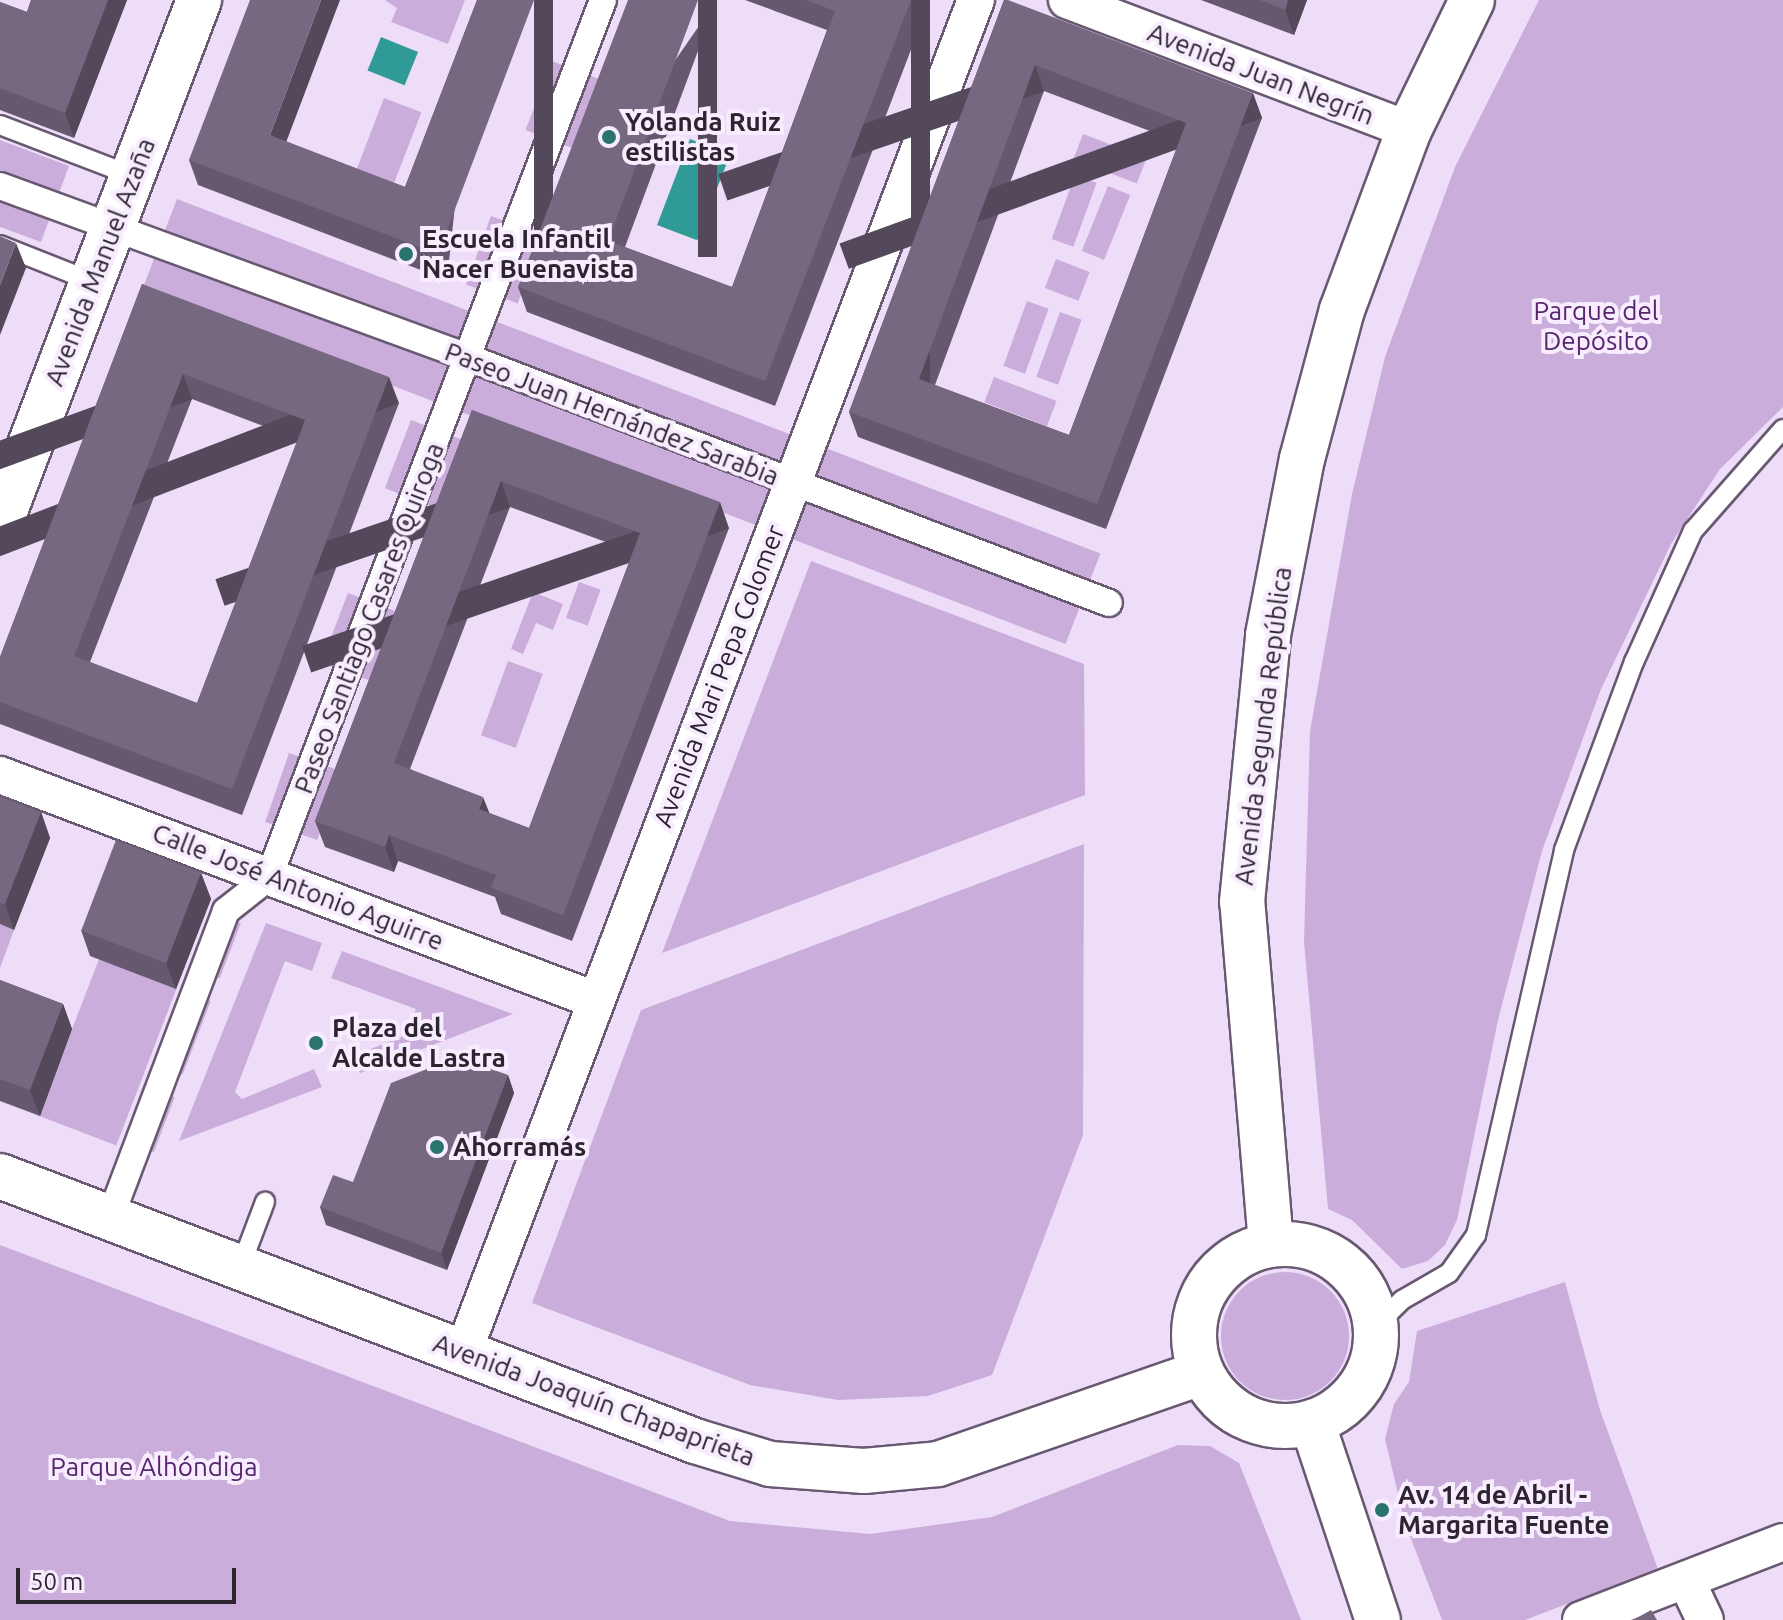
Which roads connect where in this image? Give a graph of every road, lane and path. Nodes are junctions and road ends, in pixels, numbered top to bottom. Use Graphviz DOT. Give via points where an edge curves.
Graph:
graph roads {
  1 [pos="199,0"];
  2 [pos="603,0"];
  3 [pos="976,0"];
  4 [pos="1067,0"];
  5 [pos="1472,0"];
  6 [pos="0,125"];
  7 [pos="1409,130"];
  8 [pos="133,176"];
  9 [pos="0,186"];
  10 [pos="113,227"];
  11 [pos="0,245"];
  12 [pos="93,282"];
  13 [pos="469,358"];
  14 [pos="1783,429"];
  15 [pos="793,484"];
  16 [pos="0,524"];
  17 [pos="1109,603"];
  18 [pos="0,775"];
  19 [pos="269,877"];
  20 [pos="595,1000"];
  21 [pos="0,1176"];
  22 [pos="265,1202"];
  23 [pos="110,1218"];
  24 [pos="1271,1244"];
  25 [pos="240,1268"];
  26 [pos="1376,1326"];
  27 [pos="463,1353"];
  28 [pos="1201,1373"];
  29 [pos="1312,1422"];
  30 [pos="1783,1542"];
  31 [pos="1686,1580"];
  32 [pos="1378,1620"];
  33 [pos="1581,1620"];
  34 [pos="1705,1620"];
  1 -- 8 [label="street, Avenida Manuel Azaña"];
  2 -- 13 [label="street, Paseo Santiago Casares Quiroga"];
  3 -- 15 [label="street, Avenida Mari Pepa Colomer"];
  4 -- 7 [label="street, Avenida Juan Negrín"];
  5 -- 7 [label="street, Avenida Segunda República"];
  6 -- 8 [label="lane"];
  7 -- 24 [label="street, Avenida Segunda República" via="1342,310 1302,459 1268,635 1242,902"];
  8 -- 10 [label="street, Avenida Manuel Azaña"];
  9 -- 10 [label="street, Paseo Juan Hernández Sarabia"];
  10 -- 12 [label="street, Avenida Manuel Azaña"];
  10 -- 13 [label="street, Paseo Juan Hernández Sarabia"];
  11 -- 12 [label="lane"];
  12 -- 16 [label="street, Avenida Manuel Azaña"];
  13 -- 15 [label="street, Paseo Juan Hernández Sarabia"];
  13 -- 19 [label="street, Paseo Santiago Casares Quiroga"];
  14 -- 26 [label="lane" via="1693,531 1634,662 1564,850 1514,1049 1476,1235 1449,1273 1402,1300"];
  15 -- 17 [label="street, Paseo Juan Hernández Sarabia"];
  15 -- 20 [label="street, Avenida Mari Pepa Colomer"];
  18 -- 19 [label="street, Calle José Antonio Aguirre"];
  19 -- 20 [label="street, Calle José Antonio Aguirre"];
  19 -- 23 [label="street" via="226,911"];
  20 -- 27 [label="street, Avenida Mari Pepa Colomer"];
  21 -- 23 [label="street, Avenida Joaquín Chapaprieta"];
  22 -- 25 [label="lane"];
  23 -- 25 [label="street, Avenida Joaquín Chapaprieta"];
  24 -- 26 [label="street" via="1301,1245 1330,1255 1353,1274 1369,1299"];
  24 -- 28 [label="street" via="1244,1253 1204,1291 1195,1318 1194,1346"];
  25 -- 27 [label="street, Avenida Joaquín Chapaprieta"];
  26 -- 29 [label="street" via="1373,1359 1360,1386 1339,1408"];
  27 -- 28 [label="street, Avenida Joaquín Chapaprieta" via="770,1464 864,1471 953,1459"];
  28 -- 29 [label="street" via="1236,1412 1286,1426"];
  29 -- 32 [label="street"];
  30 -- 31 [label="street"];
  31 -- 33 [label="street"];
  31 -- 34 [label="street"];
}
